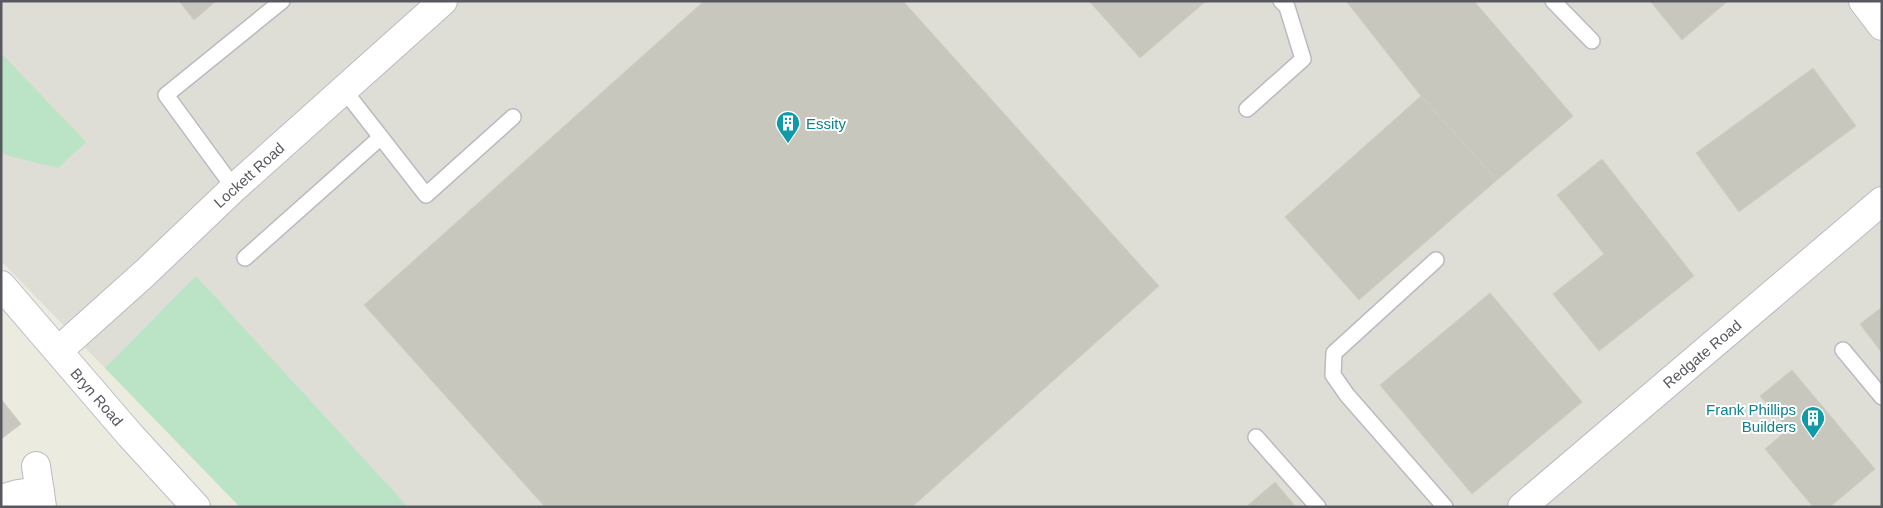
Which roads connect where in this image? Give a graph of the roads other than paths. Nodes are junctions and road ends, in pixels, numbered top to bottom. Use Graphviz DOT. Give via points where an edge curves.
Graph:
graph roads {
  1 [pos="282,1"];
  2 [pos="443,1"];
  3 [pos="1281,1"];
  4 [pos="1554,1"];
  5 [pos="1863,1"];
  6 [pos="1882,26"];
  7 [pos="1592,41"];
  8 [pos="344,90"];
  9 [pos="1247,109"];
  10 [pos="513,117"];
  11 [pos="381,137"];
  12 [pos="234,188"];
  13 [pos="1882,200"];
  14 [pos="245,258"];
  15 [pos="1436,260"];
  16 [pos="1,285"];
  17 [pos="1843,350"];
  18 [pos="58,351"];
  19 [pos="1882,397"];
  20 [pos="1256,437"];
  21 [pos="40,488"];
  22 [pos="1,499"];
  23 [pos="196,507"];
  24 [pos="1318,507"];
  25 [pos="1445,507"];
  26 [pos="1522,507"];
  1 -- 12 [label="lane" via="166,95"];
  2 -- 8 [label="street, Lockett Road"];
  3 -- 9 [label="lane" via="1287,8 1303,59"];
  4 -- 7 [label="lane"];
  5 -- 6 [label="street"];
  8 -- 11 [label="lane"];
  8 -- 12 [label="street, Lockett Road"];
  10 -- 11 [label="lane" via="426,195"];
  11 -- 14 [label="lane"];
  12 -- 18 [label="street, Lockett Road"];
  13 -- 26 [label="street, Redgate Road"];
  15 -- 25 [label="lane" via="1334,354 1333,375"];
  16 -- 18 [label="street, Bryn Road"];
  17 -- 19 [label="lane"];
  18 -- 23 [label="street, Bryn Road"];
  20 -- 24 [label="lane"];
  21 -- 22 [label="street"];
}
